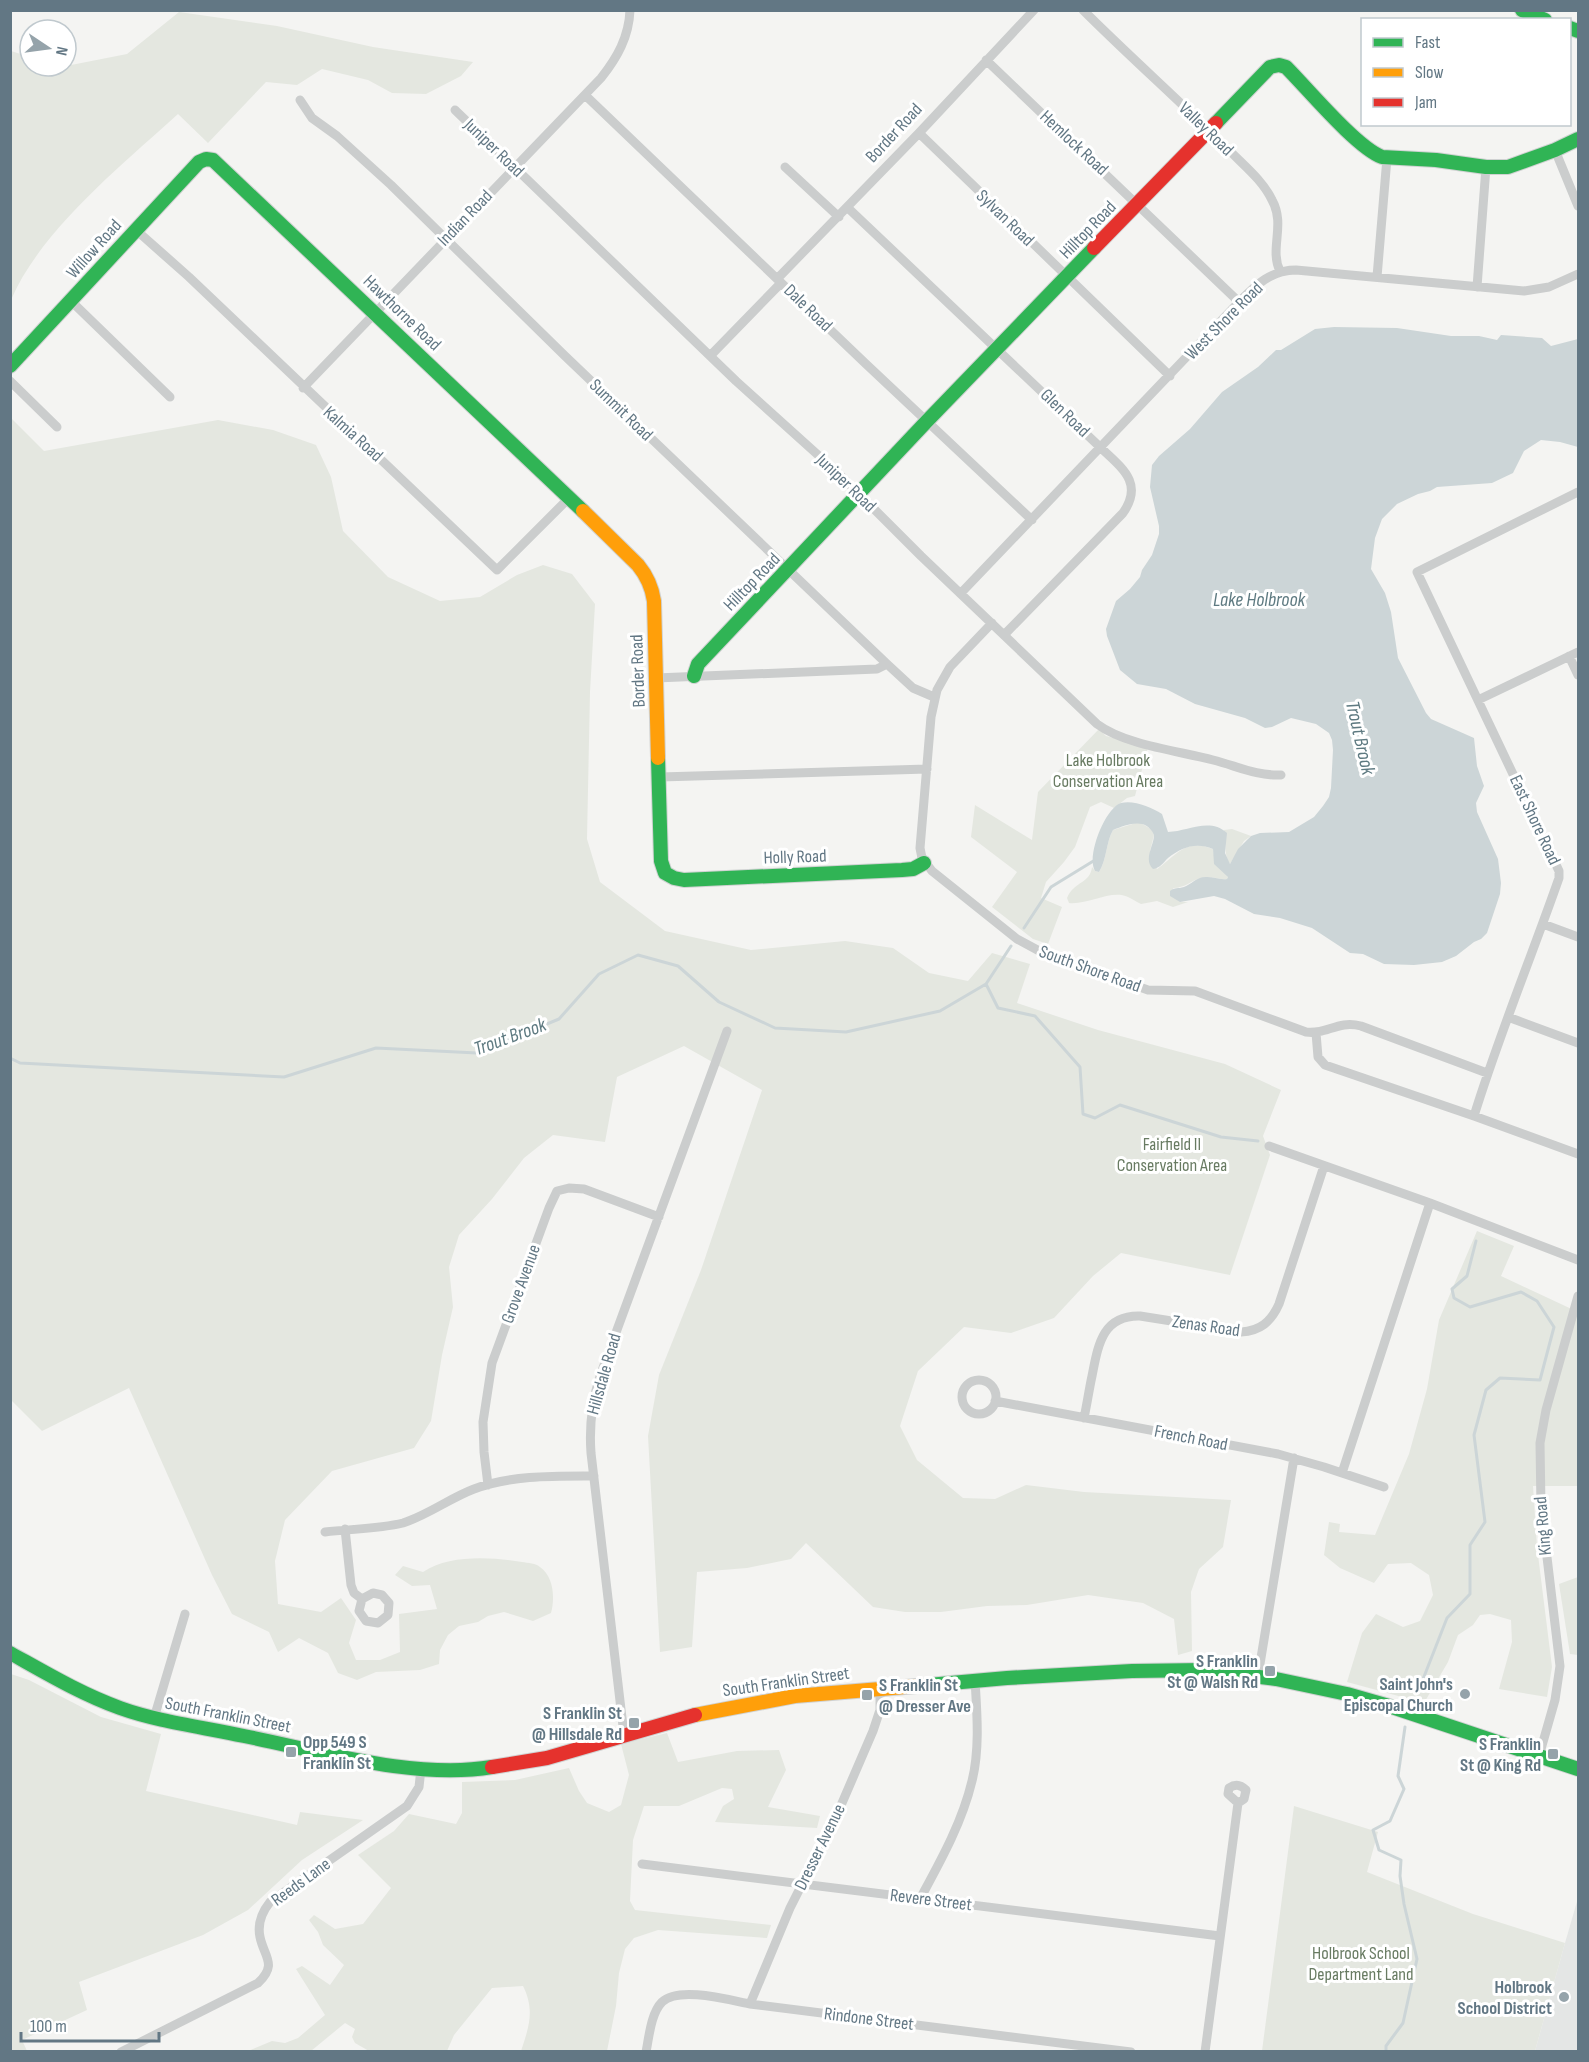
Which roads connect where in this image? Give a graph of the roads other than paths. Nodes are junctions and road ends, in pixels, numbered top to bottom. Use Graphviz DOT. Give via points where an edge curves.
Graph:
graph roads {
  1 [pos="630,10"];
  2 [pos="1034,10"];
  3 [pos="1083,10"];
  4 [pos="1522,10"];
  5 [pos="1540,18"];
  6 [pos="986,60"];
  7 [pos="585,95"];
  8 [pos="300,100"];
  9 [pos="455,110"];
  10 [pos="1209,130"];
  11 [pos="919,134"];
  12 [pos="1578,139"];
  13 [pos="1555,150"];
  14 [pos="1387,158"];
  15 [pos="206,159"];
  16 [pos="515,167"];
  17 [pos="785,167"];
  18 [pos="1486,167"];
  19 [pos="1138,204"];
  20 [pos="1578,206"];
  21 [pos="848,208"];
  22 [pos="839,217"];
  23 [pos="136,230"];
  24 [pos="445,239"];
  25 [pos="1280,272"];
  26 [pos="1578,274"];
  27 [pos="1066,277"];
  28 [pos="1377,278"];
  29 [pos="779,281"];
  30 [pos="1477,287"];
  31 [pos="71,302"];
  32 [pos="1239,302"];
  33 [pos="375,312"];
  34 [pos="999,349"];
  35 [pos="710,356"];
  36 [pos="10,366"];
  37 [pos="1170,376"];
  38 [pos="10,381"];
  39 [pos="303,388"];
  40 [pos="170,396"];
  41 [pos="927,421"];
  42 [pos="57,427"];
  43 [pos="1101,448"];
  44 [pos="1578,492"];
  45 [pos="859,493"];
  46 [pos="568,499"];
  47 [pos="1032,520"];
  48 [pos="788,570"];
  49 [pos="961,593"];
  50 [pos="992,623"];
  51 [pos="1004,635"];
  52 [pos="1574,654"];
  53 [pos="887,664"];
  54 [pos="1578,675"];
  55 [pos="694,676"];
  56 [pos="656,678"];
  57 [pos="934,697"];
  58 [pos="1478,700"];
  59 [pos="927,769"];
  60 [pos="1281,775"];
  61 [pos="660,777"];
  62 [pos="924,863"];
  63 [pos="668,875"];
  64 [pos="1543,924"];
  65 [pos="1578,937"];
  66 [pos="1508,1017"];
  67 [pos="727,1031"];
  68 [pos="1316,1033"];
  69 [pos="1578,1043"];
  70 [pos="1487,1073"];
  71 [pos="1474,1116"];
  72 [pos="1269,1146"];
  73 [pos="1578,1154"];
  74 [pos="1324,1166"];
  75 [pos="1430,1203"];
  76 [pos="659,1217"];
  77 [pos="1578,1260"];
  78 [pos="1578,1296"];
  79 [pos="995,1401"];
  80 [pos="1084,1418"];
  81 [pos="1294,1458"];
  82 [pos="1342,1473"];
  83 [pos="594,1476"];
  84 [pos="488,1485"];
  85 [pos="1384,1487"];
  86 [pos="345,1529"];
  87 [pos="325,1532"];
  88 [pos="362,1599"];
  89 [pos="185,1614"];
  90 [pos="10,1653"];
  91 [pos="1258,1676"];
  92 [pos="975,1680"];
  93 [pos="880,1688"];
  94 [pos="154,1718"];
  95 [pos="624,1735"];
  96 [pos="1539,1756"];
  97 [pos="421,1768"];
  98 [pos="1578,1769"];
  99 [pos="1238,1803"];
  100 [pos="642,1864"];
  101 [pos="802,1884"];
  102 [pos="920,1899"];
  103 [pos="1220,1936"];
  104 [pos="750,2004"];
  105 [pos="121,2052"];
  106 [pos="646,2052"];
  107 [pos="1131,2052"];
  108 [pos="1205,2052"];
  1 -- 7 [label="street, Indian Road" via="629,28 620,51"];
  2 -- 6 [label="street, Border Road"];
  3 -- 10 [label="street, Valley Road"];
  4 -- 5 [label="street"];
  6 -- 11 [label="street, Border Road"];
  6 -- 19 [label="street, Hemlock Road"];
  7 -- 16 [label="street, Indian Road"];
  7 -- 29 [label="street, Dale Road"];
  8 -- 24 [label="street, Summit Road" via="317,122 385,179"];
  9 -- 16 [label="street, Juniper Road"];
  10 -- 14 [label="street, Hilltop Road" via="1268,70 1279,64 1291,71 1365,148"];
  10 -- 19 [label="street, Hilltop Road"];
  10 -- 25 [label="street, Valley Road" via="1260,182 1274,202 1279,221 1276,260"];
  11 -- 21 [label="street, Border Road"];
  11 -- 27 [label="street, Sylvan Road"];
  12 -- 13 [label="street, Hilltop Road"];
  13 -- 18 [label="street, Hilltop Road" via="1514,166"];
  13 -- 20 [label="street"];
  14 -- 18 [label="street, Hilltop Road"];
  14 -- 28 [label="street"];
  15 -- 23 [label="street, Willow Road"];
  15 -- 33 [label="street, Hawthorne Road" via="215,162"];
  16 -- 24 [label="street, Indian Road"];
  16 -- 35 [label="street, Juniper Road"];
  17 -- 22 [label="street"];
  18 -- 30 [label="street"];
  19 -- 27 [label="street, Hilltop Road"];
  19 -- 32 [label="street, Hemlock Road"];
  21 -- 22 [label="street, Border Road"];
  21 -- 34 [label="street, Glen Road"];
  22 -- 29 [label="street, Border Road"];
  23 -- 31 [label="street, Willow Road"];
  23 -- 39 [label="street, Kalmia Road"];
  24 -- 33 [label="street, Indian Road"];
  24 -- 48 [label="street, Summit Road"];
  25 -- 28 [label="street, West Shore Road"];
  25 -- 32 [label="street, West Shore Road" via="1259,283"];
  26 -- 30 [label="street, West Shore Road" via="1536,290"];
  27 -- 34 [label="street, Hilltop Road"];
  27 -- 37 [label="street, Sylvan Road"];
  28 -- 30 [label="street, West Shore Road"];
  29 -- 35 [label="street, Border Road"];
  29 -- 41 [label="street, Dale Road"];
  31 -- 36 [label="street, Willow Road"];
  31 -- 40 [label="street"];
  32 -- 37 [label="street, West Shore Road"];
  33 -- 39 [label="street, Indian Road"];
  33 -- 46 [label="street, Hawthorne Road"];
  34 -- 41 [label="street, Hilltop Road"];
  34 -- 43 [label="street, Glen Road"];
  35 -- 45 [label="street, Juniper Road"];
  37 -- 43 [label="street, West Shore Road"];
  38 -- 42 [label="street"];
  39 -- 46 [label="street, Kalmia Road" via="497,570"];
  41 -- 45 [label="street, Hilltop Road"];
  41 -- 47 [label="street, Dale Road"];
  43 -- 47 [label="street, West Shore Road"];
  43 -- 51 [label="street, Glen Road" via="1132,483 1130,503"];
  44 -- 58 [label="street, East Shore Road" via="1417,572"];
  45 -- 48 [label="street, Hilltop Road"];
  45 -- 49 [label="street, Juniper Road"];
  46 -- 56 [label="street, Border Road" via="638,565 650,583"];
  47 -- 49 [label="street, West Shore Road"];
  48 -- 53 [label="street, Summit Road"];
  48 -- 55 [label="street, Hilltop Road" via="698,664"];
  49 -- 50 [label="street, Juniper Road"];
  50 -- 51 [label="street, Juniper Road"];
  50 -- 57 [label="street" via="946,672"];
  51 -- 60 [label="street, Juniper Road" via="1107,731 1252,773"];
  52 -- 54 [label="street"];
  52 -- 58 [label="street"];
  53 -- 55 [label="street" via="877,669"];
  53 -- 57 [label="street, Summit Road" via="913,688"];
  55 -- 56 [label="street"];
  56 -- 61 [label="street, Border Road"];
  57 -- 59 [label="street"];
  58 -- 64 [label="street, East Shore Road" via="1558,868 1559,878"];
  59 -- 61 [label="street"];
  59 -- 62 [label="street" via="920,848"];
  61 -- 63 [label="street, Border Road" via="661,861"];
  62 -- 63 [label="street, Holly Road" via="903,870 684,880"];
  62 -- 68 [label="street, South Shore Road" via="1036,950 1142,989 1195,991"];
  64 -- 65 [label="street"];
  64 -- 66 [label="street, East Shore Road"];
  66 -- 69 [label="street"];
  66 -- 70 [label="street, East Shore Road"];
  67 -- 76 [label="street, Hillsdale Road"];
  68 -- 70 [label="street" via="1344,1024 1361,1026"];
  68 -- 71 [label="street" via="1317,1057 1325,1065"];
  70 -- 71 [label="street, East Shore Road"];
  71 -- 73 [label="street"];
  72 -- 74 [label="street"];
  74 -- 75 [label="street"];
  74 -- 80 [label="street, Zenas Road" via="1279,1304 1267,1323 1240,1332 1140,1316 1117,1321 1105,1332 1098,1347"];
  75 -- 77 [label="street"];
  75 -- 82 [label="street"];
  76 -- 83 [label="street, Hillsdale Road" via="596,1391 590,1423"];
  76 -- 84 [label="street, Grove Avenue" via="576,1187 557,1191 492,1364 483,1422"];
  78 -- 96 [label="street, King Road" via="1540,1443 1541,1516 1560,1666"];
  79 -- 80 [label="street, French Road"];
  80 -- 81 [label="street, French Road"];
  81 -- 82 [label="street, French Road"];
  81 -- 91 [label="street"];
  82 -- 85 [label="street, French Road"];
  83 -- 84 [label="street" via="529,1478"];
  83 -- 95 [label="street, Hillsdale Road"];
  84 -- 86 [label="street" via="403,1523"];
  86 -- 87 [label="street"];
  86 -- 88 [label="street" via="351,1585"];
  89 -- 94 [label="street"];
  90 -- 94 [label="street, South Franklin Street" via="94,1699"];
  91 -- 92 [label="street, South Franklin Street" via="1172,1670"];
  91 -- 96 [label="street, South Franklin Street" via="1368,1700"];
  92 -- 93 [label="street, South Franklin Street"];
  92 -- 102 [label="street" via="977,1726 972,1780 958,1823"];
  93 -- 95 [label="street, South Franklin Street" via="743,1704"];
  93 -- 101 [label="street, Dresser Avenue" via="880,1710 873,1731"];
  94 -- 97 [label="street, South Franklin Street" via="378,1763"];
  95 -- 97 [label="street, South Franklin Street" via="501,1767"];
  96 -- 98 [label="street, South Franklin Street"];
  97 -- 105 [label="street, Reeds Lane" via="419,1787 407,1806 270,1902 263,1911 259,1924 269,1957 266,1976"];
  99 -- 103 [label="street"];
  100 -- 101 [label="street, Revere Street"];
  101 -- 102 [label="street, Revere Street"];
  101 -- 104 [label="street, Dresser Avenue"];
  102 -- 103 [label="street, Revere Street"];
  103 -- 108 [label="street"];
  104 -- 106 [label="street, Rindone Street" via="711,1996 672,1995 661,2003"];
  104 -- 107 [label="street, Rindone Street"];
}
